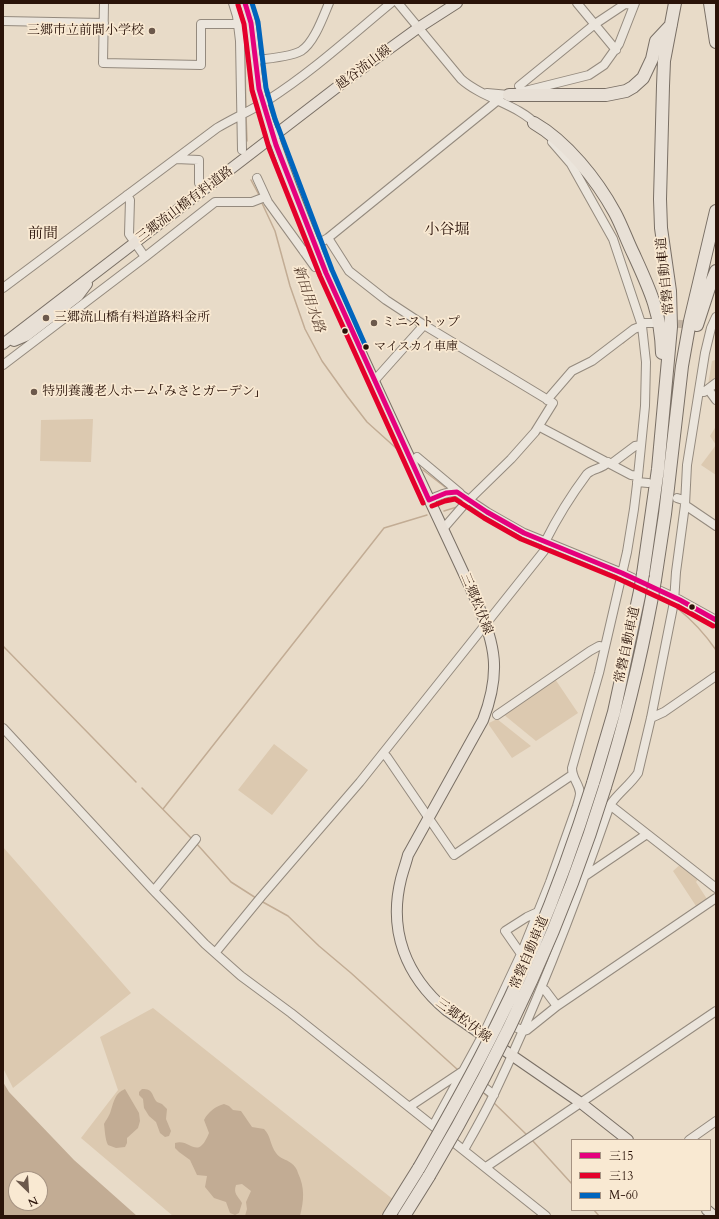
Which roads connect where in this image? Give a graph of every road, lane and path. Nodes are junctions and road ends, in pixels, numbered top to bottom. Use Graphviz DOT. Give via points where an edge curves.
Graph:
graph roads {
  1 [pos="104,3"];
  2 [pos="237,3"];
  3 [pos="329,3"];
  4 [pos="391,3"];
  5 [pos="398,3"];
  6 [pos="457,3"];
  7 [pos="577,3"];
  8 [pos="675,3"];
  9 [pos="710,3"];
  10 [pos="634,4"];
  11 [pos="3,21"];
  12 [pos="104,23"];
  13 [pos="244,24"];
  14 [pos="595,24"];
  15 [pos="671,25"];
  16 [pos="418,28"];
  17 [pos="716,42"];
  18 [pos="616,50"];
  19 [pos="255,60"];
  20 [pos="519,86"];
  21 [pos="477,91"];
  22 [pos="509,94"];
  23 [pos="497,101"];
  24 [pos="262,104"];
  25 [pos="242,114"];
  26 [pos="534,123"];
  27 [pos="274,137"];
  28 [pos="242,150"];
  29 [pos="176,159"];
  30 [pos="257,178"];
  31 [pos="199,183"];
  32 [pos="127,195"];
  33 [pos="265,197"];
  34 [pos="716,211"];
  35 [pos="328,238"];
  36 [pos="135,243"];
  37 [pos="315,246"];
  38 [pos="304,252"];
  39 [pos="145,257"];
  40 [pos="315,267"];
  41 [pos="716,271"];
  42 [pos="3,288"];
  43 [pos="716,317"];
  44 [pos="653,323"];
  45 [pos="424,325"];
  46 [pos="641,325"];
  47 [pos="701,326"];
  48 [pos="711,328"];
  49 [pos="3,345"];
  50 [pos="3,365"];
  51 [pos="374,381"];
  52 [pos="716,383"];
  53 [pos="708,389"];
  54 [pos="699,392"];
  55 [pos="547,400"];
  56 [pos="716,400"];
  57 [pos="663,412"];
  58 [pos="540,427"];
  59 [pos="641,445"];
  60 [pos="417,456"];
  61 [pos="609,463"];
  62 [pos="670,471"];
  63 [pos="638,479"];
  64 [pos="648,484"];
  65 [pos="467,498"];
  66 [pos="429,500"];
  67 [pos="682,501"];
  68 [pos="716,526"];
  69 [pos="443,529"];
  70 [pos="545,546"];
  71 [pos="621,577"];
  72 [pos="673,603"];
  73 [pos="716,620"];
  74 [pos="486,622"];
  75 [pos="605,647"];
  76 [pos="716,676"];
  77 [pos="497,715"];
  78 [pos="651,718"];
  79 [pos="3,728"];
  80 [pos="383,753"];
  81 [pos="572,775"];
  82 [pos="599,785"];
  83 [pos="579,799"];
  84 [pos="609,807"];
  85 [pos="429,818"];
  86 [pos="647,834"];
  87 [pos="196,839"];
  88 [pos="555,868"];
  89 [pos="585,876"];
  90 [pos="716,888"];
  91 [pos="153,890"];
  92 [pos="716,898"];
  93 [pos="538,912"];
  94 [pos="215,953"];
  95 [pos="520,957"];
  96 [pos="547,973"];
  97 [pos="541,988"];
  98 [pos="557,1006"];
  99 [pos="716,1011"];
  100 [pos="493,1016"];
  101 [pos="524,1031"];
  102 [pos="483,1036"];
  103 [pos="512,1055"];
  104 [pos="462,1073"];
  105 [pos="492,1099"];
  106 [pos="582,1103"];
  107 [pos="409,1107"];
  108 [pos="716,1121"];
  109 [pos="433,1126"];
  110 [pos="627,1139"];
  111 [pos="690,1139"];
  112 [pos="464,1150"];
  113 [pos="486,1166"];
  114 [pos="389,1216"];
  115 [pos="404,1216"];
  116 [pos="546,1216"];
  1 -- 12 [label="street"];
  2 -- 13 [label="main road, 三郷松伏線"];
  3 -- 19 [label="street" via="306,48 294,54"];
  4 -- 24 [label="street" via="303,76"];
  5 -- 16 [label="street"];
  6 -- 16 [label="main road, 越谷流山線"];
  7 -- 14 [label="street"];
  8 -- 15 [label="highway, 常磐自動車道"];
  9 -- 17 [label="highway"];
  10 -- 14 [label="street" via="625,4"];
  10 -- 18 [label="street"];
  11 -- 12 [label="street"];
  12 -- 13 [label="street" via="103,63 193,64 201,64 201,24"];
  13 -- 19 [label="main road, 三郷松伏線"];
  13 -- 25 [label="street" via="240,41"];
  14 -- 18 [label="street"];
  14 -- 20 [label="street"];
  15 -- 22 [label="highway" via="656,42 643,78 626,91 606,95"];
  15 -- 57 [label="highway, 常磐自動車道" via="664,62 660,199 671,310"];
  16 -- 21 [label="street" via="461,79"];
  16 -- 27 [label="main road, 越谷流山線"];
  18 -- 22 [label="street" via="598,70 589,75"];
  19 -- 24 [label="main road, 三郷松伏線"];
  21 -- 22 [label="street" via="495,95"];
  21 -- 23 [label="street"];
  23 -- 26 [label="street"];
  23 -- 35 [label="street"];
  24 -- 25 [label="street"];
  24 -- 27 [label="main road, 三郷松伏線"];
  25 -- 28 [label="street"];
  25 -- 29 [label="street" via="217,128"];
  26 -- 46 [label="street" via="571,164 613,239"];
  26 -- 57 [label="highway" via="548,131 585,169 606,198 623,229 651,294 659,322 662,337"];
  27 -- 36 [label="main road, 三郷流山橋有料道路"];
  27 -- 37 [label="main road, 三郷松伏線"];
  29 -- 31 [label="street" via="199,160"];
  29 -- 32 [label="street"];
  30 -- 33 [label="street"];
  32 -- 36 [label="street" via="130,200 130,234"];
  32 -- 42 [label="street"];
  33 -- 38 [label="street"];
  33 -- 39 [label="street" via="257,201 215,202"];
  34 -- 62 [label="highway, 常磐自動車道" via="684,353"];
  35 -- 37 [label="street"];
  35 -- 45 [label="street" via="349,271"];
  36 -- 39 [label="street"];
  36 -- 49 [label="main road, 三郷流山橋有料道路"];
  37 -- 38 [label="street"];
  37 -- 51 [label="main road, 三郷松伏線"];
  38 -- 40 [label="street"];
  39 -- 50 [label="street"];
  41 -- 62 [label="highway" via="697,322 688,366 678,456"];
  43 -- 48 [label="street"];
  44 -- 46 [label="street"];
  45 -- 51 [label="street"];
  45 -- 55 [label="street"];
  46 -- 55 [label="street" via="592,361 572,371"];
  46 -- 59 [label="street" via="646,381"];
  47 -- 48 [label="street"];
  48 -- 54 [label="street"];
  51 -- 66 [label="main road, 三郷松伏線"];
  52 -- 53 [label="street"];
  53 -- 54 [label="street"];
  53 -- 56 [label="street"];
  54 -- 67 [label="street"];
  55 -- 58 [label="street" via="553,404"];
  57 -- 82 [label="highway, 常磐自動車道, bridge" via="658,469 643,574"];
  58 -- 61 [label="street"];
  58 -- 65 [label="street" via="511,459"];
  59 -- 61 [label="street"];
  59 -- 63 [label="street"];
  60 -- 65 [label="street"];
  61 -- 63 [label="street"];
  61 -- 70 [label="street" via="588,474 552,528"];
  62 -- 82 [label="highway, 常磐自動車道, bridge" via="655,580 643,643 626,714"];
  63 -- 64 [label="street"];
  63 -- 71 [label="street"];
  65 -- 66 [label="street" via="452,492"];
  65 -- 69 [label="street"];
  65 -- 70 [label="street"];
  66 -- 69 [label="main road, 三郷松伏線"];
  67 -- 68 [label="street"];
  67 -- 72 [label="street"];
  69 -- 74 [label="main road, 三郷松伏線"];
  70 -- 71 [label="street"];
  70 -- 74 [label="street"];
  71 -- 72 [label="street"];
  71 -- 75 [label="street"];
  72 -- 73 [label="street"];
  72 -- 78 [label="street"];
  74 -- 80 [label="street"];
  74 -- 85 [label="main road, 三郷松伏線" via="495,662 493,690 472,742"];
  75 -- 77 [label="street" via="599,646 590,651"];
  75 -- 81 [label="street"];
  76 -- 78 [label="street" via="664,712"];
  78 -- 84 [label="street" via="638,772"];
  79 -- 91 [label="street"];
  80 -- 85 [label="street"];
  80 -- 94 [label="street"];
  81 -- 83 [label="street" via="578,786"];
  81 -- 85 [label="street" via="454,855"];
  82 -- 114 [label="highway, 常磐自動車道, bridge" via="535,943 505,1008 444,1126"];
  82 -- 115 [label="highway, 常磐自動車道, bridge" via="588,840 547,949 484,1080"];
  83 -- 84 [label="street"];
  83 -- 88 [label="street"];
  84 -- 86 [label="street"];
  84 -- 89 [label="street"];
  85 -- 102 [label="main road, 三郷松伏線" via="408,855 401,878 397,914 401,944 423,988 446,1010"];
  86 -- 89 [label="street"];
  86 -- 90 [label="street"];
  87 -- 91 [label="street"];
  88 -- 89 [label="street"];
  88 -- 93 [label="street"];
  89 -- 96 [label="street"];
  91 -- 94 [label="street"];
  92 -- 98 [label="street"];
  93 -- 95 [label="street"];
  93 -- 95 [label="street" via="506,931"];
  94 -- 107 [label="street"];
  95 -- 96 [label="street"];
  95 -- 100 [label="street"];
  96 -- 97 [label="street"];
  97 -- 98 [label="street"];
  97 -- 101 [label="street"];
  98 -- 101 [label="street"];
  99 -- 106 [label="street"];
  100 -- 101 [label="street"];
  100 -- 102 [label="street"];
  101 -- 103 [label="street"];
  102 -- 103 [label="main road, 三郷松伏線"];
  102 -- 104 [label="street"];
  103 -- 105 [label="street"];
  103 -- 106 [label="main road, 三郷松伏線"];
  104 -- 105 [label="street"];
  104 -- 107 [label="street"];
  104 -- 109 [label="street"];
  105 -- 112 [label="street"];
  106 -- 110 [label="main road, 三郷松伏線"];
  106 -- 113 [label="street"];
  107 -- 109 [label="street"];
  108 -- 111 [label="street"];
  109 -- 112 [label="street"];
  112 -- 113 [label="street"];
  113 -- 116 [label="street"];
}
